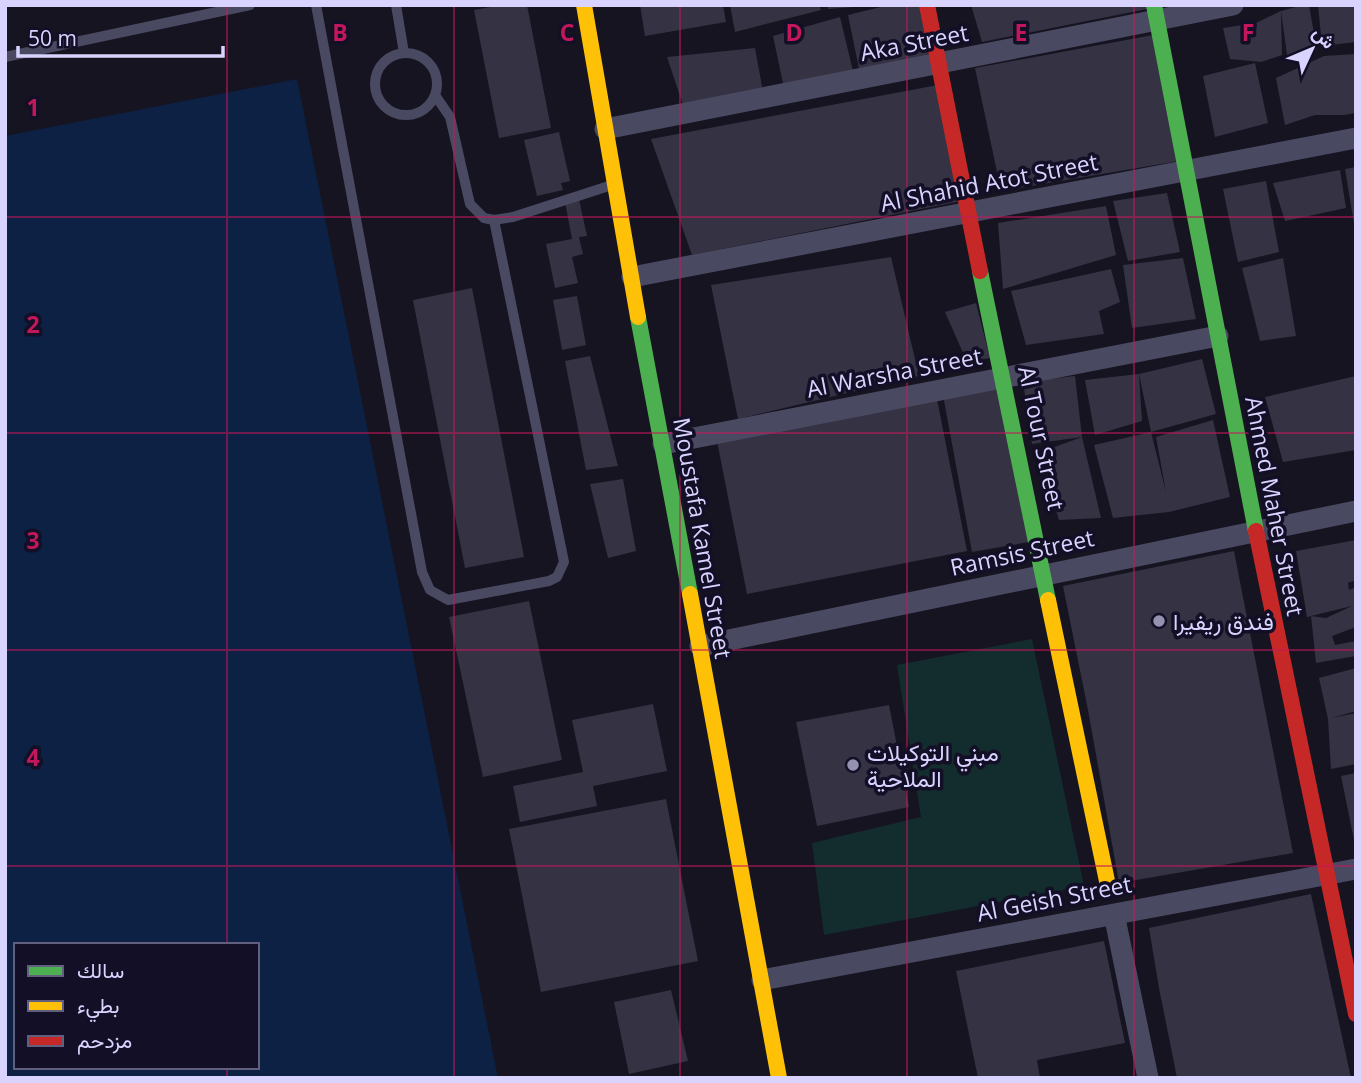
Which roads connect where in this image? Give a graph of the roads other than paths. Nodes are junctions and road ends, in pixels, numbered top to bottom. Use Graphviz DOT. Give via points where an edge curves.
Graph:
graph roads {
  1 [pos="250,5"];
  2 [pos="316,5"];
  3 [pos="396,5"];
  4 [pos="584,5"];
  5 [pos="927,5"];
  6 [pos="1233,5"];
  7 [pos="202,10"];
  8 [pos="1156,13"];
  9 [pos="404,53"];
  10 [pos="5,57"];
  11 [pos="937,64"];
  12 [pos="435,94"];
  13 [pos="605,130"];
  14 [pos="1356,138"];
  15 [pos="1186,171"];
  16 [pos="614,185"];
  17 [pos="968,213"];
  18 [pos="494,220"];
  19 [pos="632,277"];
  20 [pos="1218,336"];
  21 [pos="1002,378"];
  22 [pos="663,444"];
  23 [pos="1356,511"];
  24 [pos="1256,531"];
  25 [pos="1043,575"];
  26 [pos="700,646"];
  27 [pos="1356,869"];
  28 [pos="1327,874"];
  29 [pos="1107,881"];
  30 [pos="1114,914"];
  31 [pos="761,980"];
  32 [pos="1356,1014"];
  33 [pos="779,1078"];
  34 [pos="1148,1078"];
  1 -- 7 [label="lane"];
  2 -- 18 [label="lane" via="422,572 430,590 448,600 549,581 564,562"];
  3 -- 9 [label="lane"];
  4 -- 13 [label="street, Moustafa Kamel Street"];
  5 -- 11 [label="street, Al Tour Street"];
  6 -- 8 [label="street, Aka Street"];
  7 -- 10 [label="lane"];
  8 -- 11 [label="street, Aka Street"];
  8 -- 15 [label="street, Ahmed Maher Street"];
  9 -- 12 [label="lane" via="427,61 437,83"];
  9 -- 12 [label="lane" via="383,63 377,74 375,86 385,108 408,115 420,112"];
  11 -- 13 [label="street, Aka Street"];
  11 -- 17 [label="street, Al Tour Street"];
  12 -- 18 [label="lane" via="450,117 470,204 484,218"];
  13 -- 16 [label="street, Moustafa Kamel Street"];
  14 -- 15 [label="street, Al Shahid Atot Street"];
  15 -- 17 [label="street, Al Shahid Atot Street"];
  15 -- 20 [label="street, Ahmed Maher Street"];
  16 -- 18 [label="lane"];
  16 -- 19 [label="street, Moustafa Kamel Street"];
  17 -- 19 [label="street, Al Shahid Atot Street"];
  17 -- 21 [label="street, Al Tour Street"];
  19 -- 22 [label="street, Moustafa Kamel Street"];
  20 -- 21 [label="street, Al Warsha Street"];
  20 -- 24 [label="street, Ahmed Maher Street"];
  21 -- 22 [label="street, Al Warsha Street"];
  21 -- 25 [label="street, Al Tour Street"];
  22 -- 26 [label="street, Moustafa Kamel Street"];
  23 -- 24 [label="street, Ramsis Street"];
  24 -- 25 [label="street, Ramsis Street"];
  24 -- 28 [label="street, Ahmed Maher Street"];
  25 -- 26 [label="street, Ramsis Street"];
  25 -- 29 [label="street, Al Tour Street"];
  26 -- 31 [label="street, Moustafa Kamel Street"];
  27 -- 28 [label="street, Al Geish Street"];
  28 -- 30 [label="street, Al Geish Street"];
  28 -- 32 [label="street, Ahmed Maher Street"];
  30 -- 31 [label="street, Al Geish Street"];
  30 -- 34 [label="street"];
  31 -- 33 [label="street, Moustafa Kamel Street"];
}
